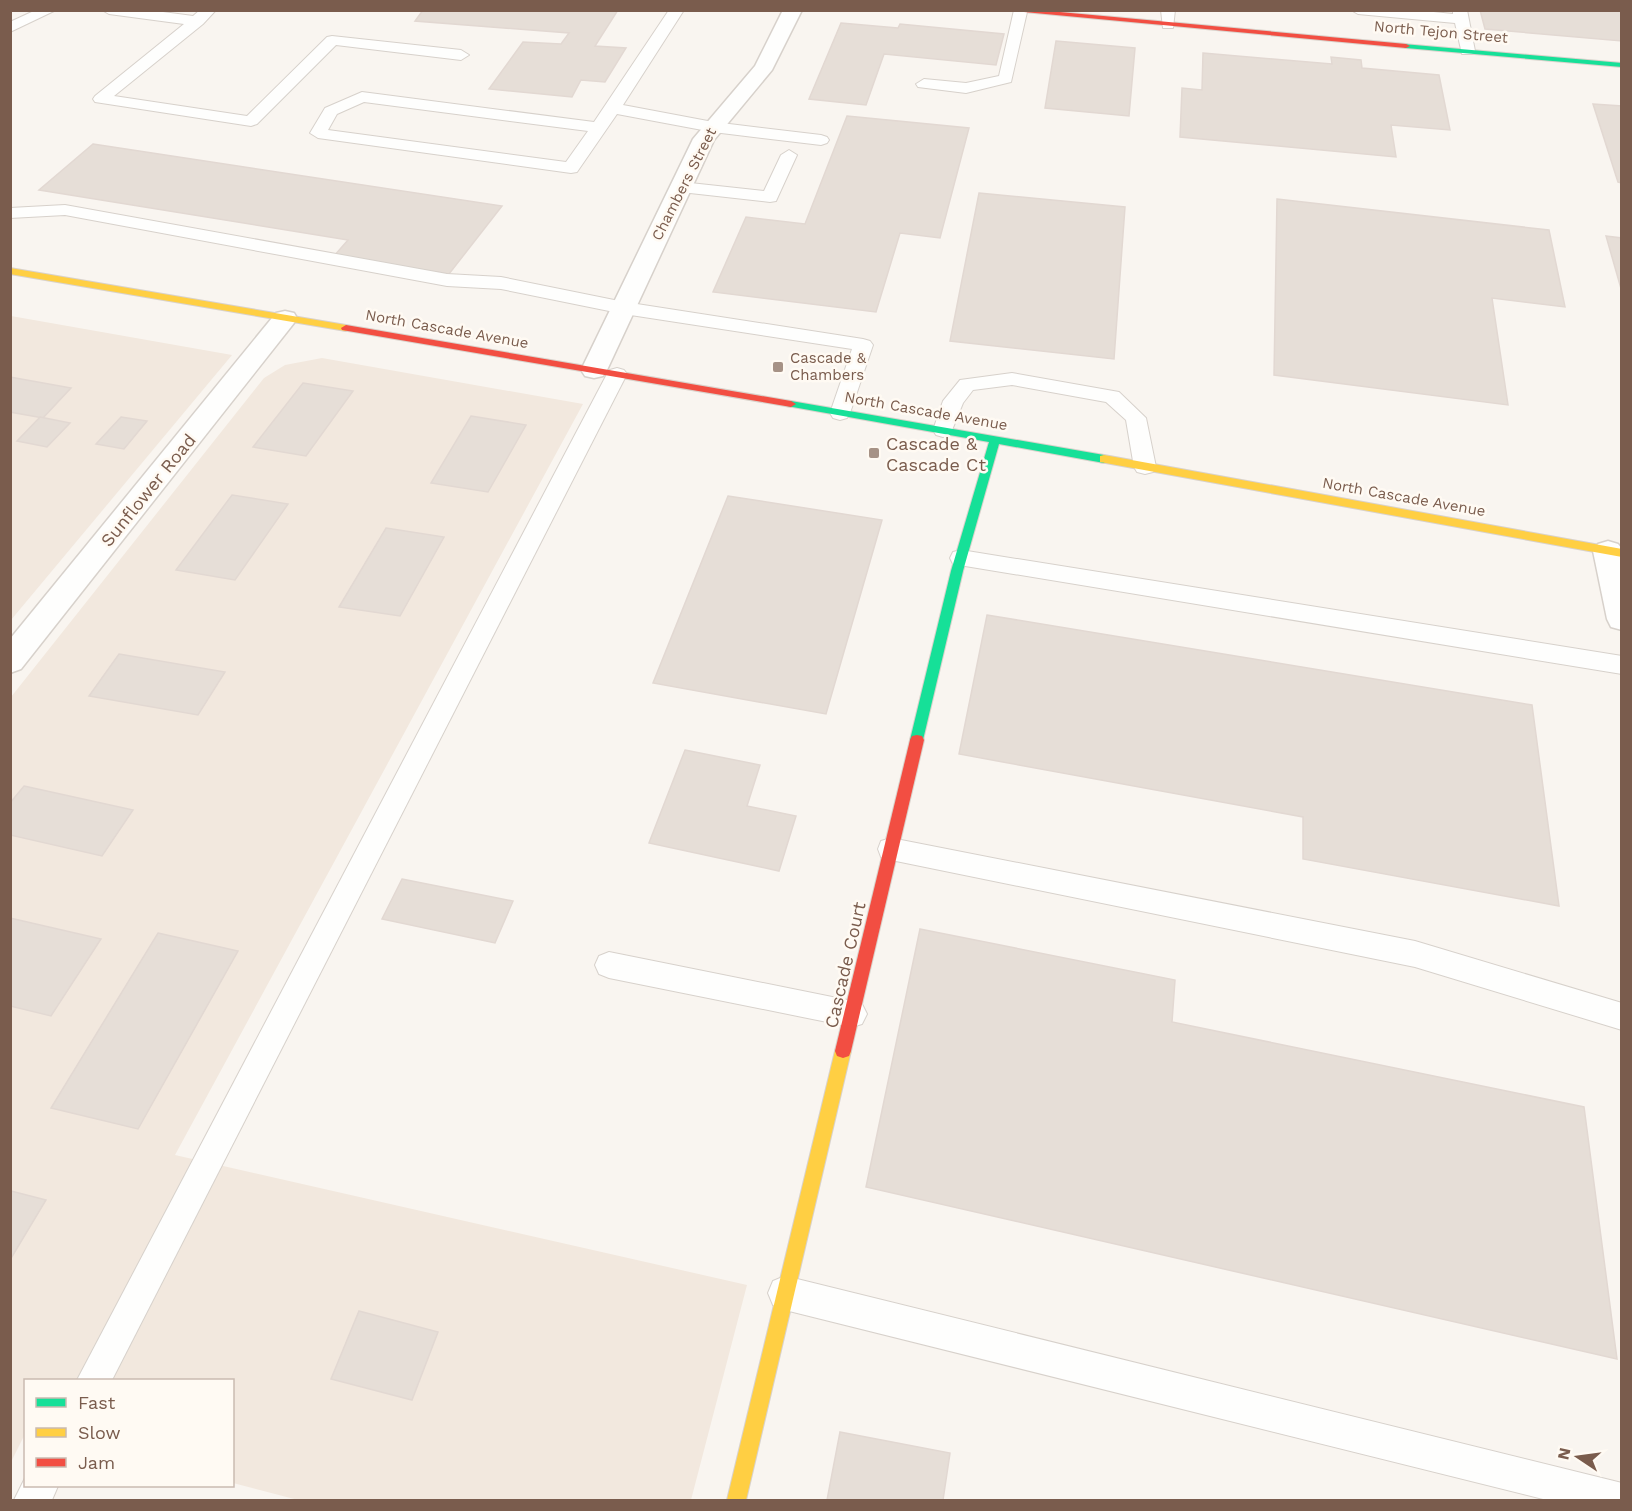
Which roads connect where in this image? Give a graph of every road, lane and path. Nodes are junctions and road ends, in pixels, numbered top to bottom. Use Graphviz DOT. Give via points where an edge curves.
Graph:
graph roads {
  1 [pos="49,10"];
  2 [pos="109,10"];
  3 [pos="677,10"];
  4 [pos="793,10"];
  5 [pos="1358,10"];
  6 [pos="1014,11"];
  7 [pos="1113,15"];
  8 [pos="1461,15"];
  9 [pos="204,16"];
  10 [pos="1168,18"];
  11 [pos="10,28"];
  12 [pos="1467,51"];
  13 [pos="461,55"];
  14 [pos="1622,65"];
  15 [pos="924,84"];
  16 [pos="613,108"];
  17 [pos="598,127"];
  18 [pos="713,127"];
  19 [pos="821,140"];
  20 [pos="789,155"];
  21 [pos="681,187"];
  22 [pos="10,213"];
  23 [pos="10,271"];
  24 [pos="624,308"];
  25 [pos="285,318"];
  26 [pos="605,372"];
  27 [pos="840,413"];
  28 [pos="943,430"];
  29 [pos="995,439"];
  30 [pos="1145,467"];
  31 [pos="1615,552"];
  32 [pos="961,558"];
  33 [pos="1622,619"];
  34 [pos="10,661"];
  35 [pos="1622,665"];
  36 [pos="891,849"];
  37 [pos="609,965"];
  38 [pos="852,1014"];
  39 [pos="1622,1017"];
  40 [pos="785,1293"];
  41 [pos="95,1379"];
  42 [pos="736,1500"];
  43 [pos="1618,1500"];
  1 -- 11 [label="lane"];
  2 -- 9 [label="lane"];
  3 -- 16 [label="lane"];
  4 -- 18 [label="street, Chambers Street" via="761,72"];
  5 -- 8 [label="lane"];
  6 -- 7 [label="street, North Tejon Street"];
  6 -- 15 [label="lane" via="1006,79 966,88"];
  7 -- 10 [label="street, North Tejon Street"];
  8 -- 12 [label="lane"];
  9 -- 13 [label="lane" via="101,99 251,121 332,40"];
  10 -- 12 [label="street, North Tejon Street"];
  12 -- 14 [label="street, North Tejon Street"];
  16 -- 17 [label="lane"];
  16 -- 18 [label="lane"];
  17 -- 17 [label="lane" via="362,97 331,111 318,133 571,168"];
  18 -- 19 [label="lane"];
  18 -- 21 [label="street, Chambers Street"];
  20 -- 21 [label="lane" via="770,197"];
  21 -- 24 [label="street, Chambers Street"];
  22 -- 24 [label="lane" via="65,210 447,280 501,283"];
  23 -- 25 [label="street, North Cascade Avenue"];
  24 -- 26 [label="street, Chambers Street"];
  24 -- 27 [label="lane" via="863,345"];
  25 -- 26 [label="street, North Cascade Avenue"];
  25 -- 34 [label="street, Sunflower Road"];
  26 -- 27 [label="street, North Cascade Avenue"];
  26 -- 41 [label="lane"];
  27 -- 28 [label="street, North Cascade Avenue"];
  28 -- 29 [label="street, North Cascade Avenue"];
  28 -- 30 [label="lane" via="953,401 967,384 1012,378 1112,397 1136,418"];
  29 -- 30 [label="street, North Cascade Avenue"];
  29 -- 32 [label="street, Cascade Court"];
  30 -- 31 [label="street, North Cascade Avenue"];
  31 -- 33 [label="street"];
  32 -- 35 [label="lane"];
  32 -- 36 [label="street, Cascade Court"];
  36 -- 38 [label="street, Cascade Court"];
  36 -- 39 [label="lane" via="1415,954"];
  37 -- 38 [label="lane"];
  38 -- 40 [label="street, Cascade Court"];
  40 -- 42 [label="street, Cascade Court"];
  40 -- 43 [label="lane"];
}
